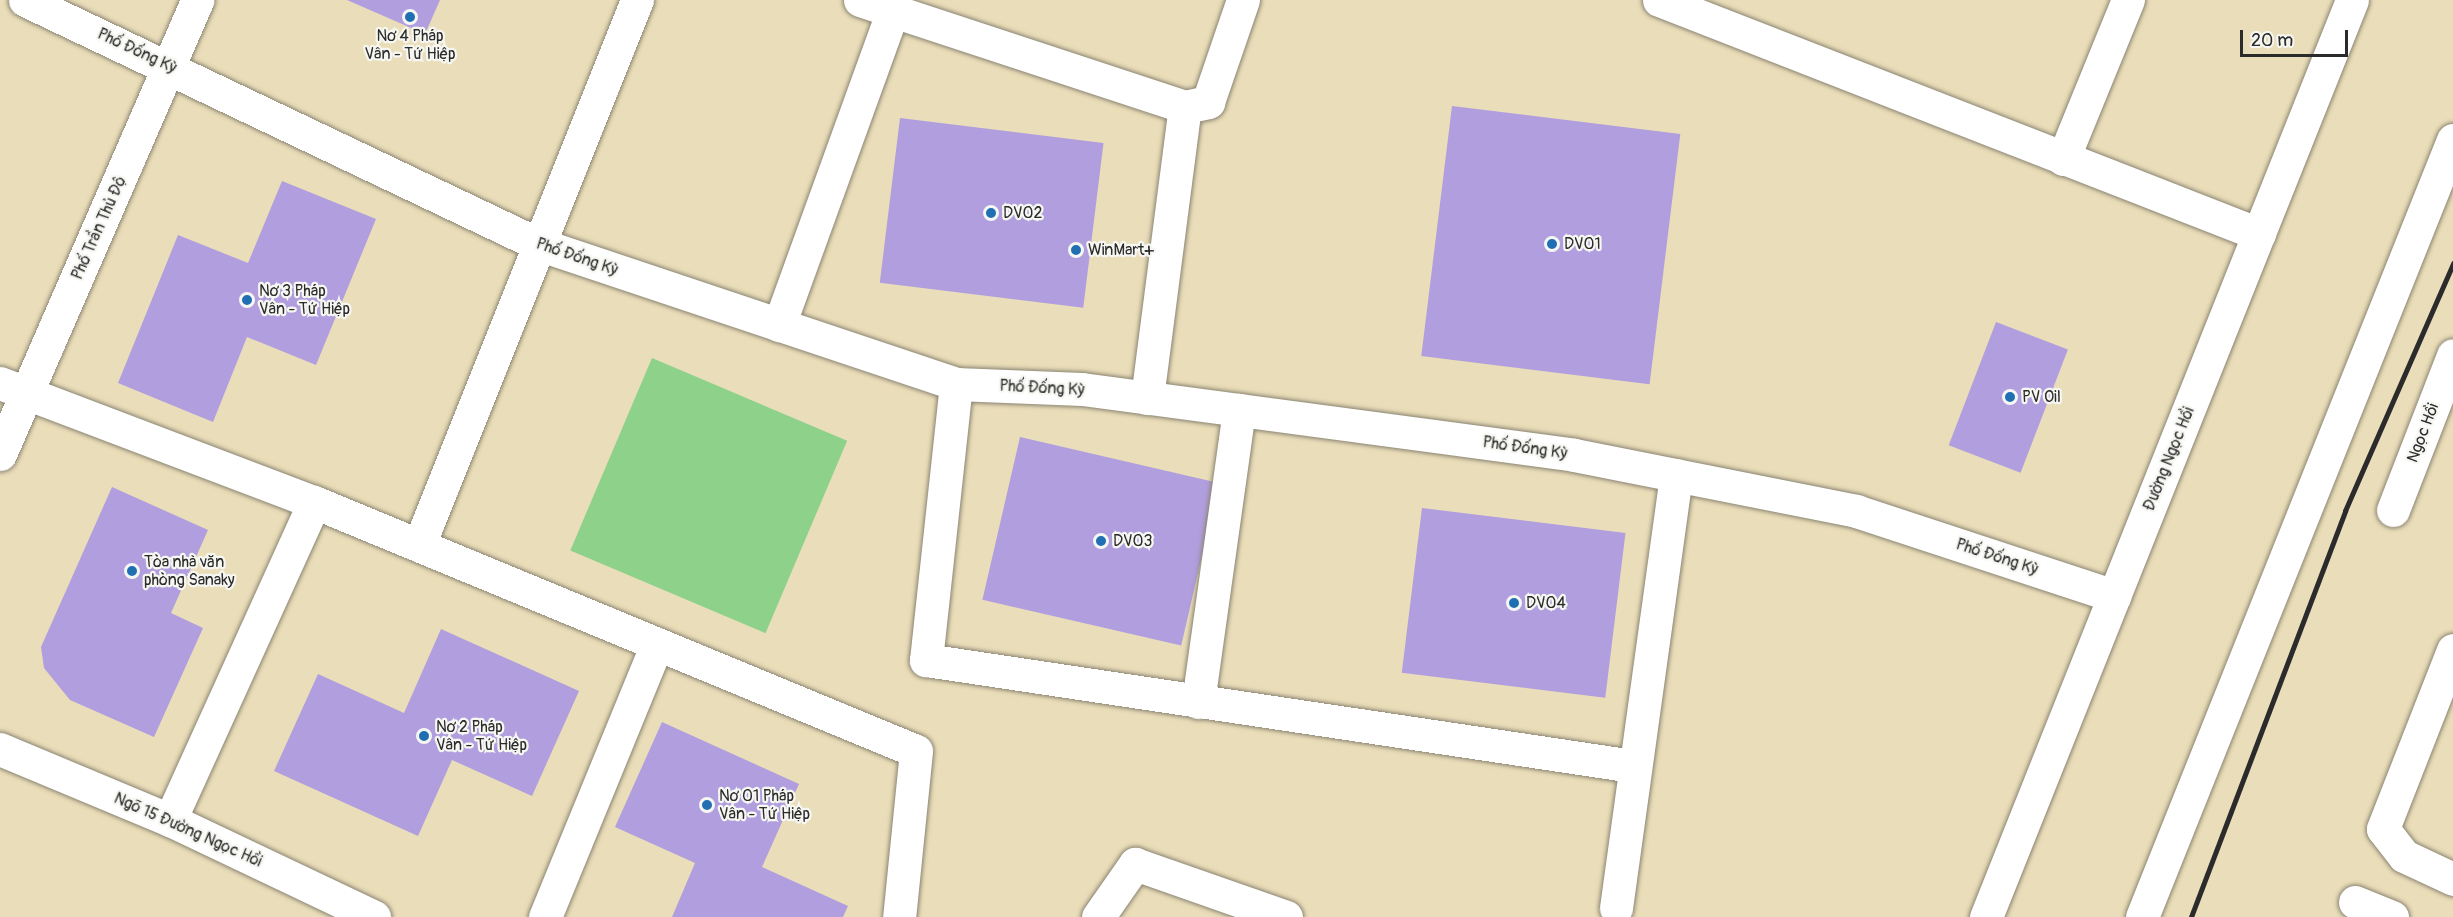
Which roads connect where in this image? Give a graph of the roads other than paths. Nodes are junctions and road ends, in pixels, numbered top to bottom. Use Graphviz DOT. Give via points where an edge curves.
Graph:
graph roads {
  1 [pos="25,0"];
  2 [pos="197,0"];
  3 [pos="637,0"];
  4 [pos="860,0"];
  5 [pos="1243,0"];
  6 [pos="1659,0"];
  7 [pos="2128,0"];
  8 [pos="2352,0"];
  9 [pos="892,13"];
  10 [pos="170,66"];
  11 [pos="1185,107"];
  12 [pos="2453,140"];
  13 [pos="2063,159"];
  14 [pos="2259,234"];
  15 [pos="538,244"];
  16 [pos="779,325"];
  17 [pos="2453,355"];
  18 [pos="956,384"];
  19 [pos="14,387"];
  20 [pos="1147,398"];
  21 [pos="1239,410"];
  22 [pos="0,454"];
  23 [pos="1676,475"];
  24 [pos="314,502"];
  25 [pos="2393,510"];
  26 [pos="419,545"];
  27 [pos="2114,596"];
  28 [pos="657,644"];
  29 [pos="2453,650"];
  30 [pos="2445,694"];
  31 [pos="1198,702"];
  32 [pos="0,749"];
  33 [pos="1634,766"];
  34 [pos="170,820"];
  35 [pos="2453,879"];
  36 [pos="2355,902"];
  37 [pos="1616,908"];
  38 [pos="374,917"];
  39 [pos="545,917"];
  40 [pos="899,917"];
  41 [pos="1098,917"];
  42 [pos="1286,917"];
  43 [pos="1986,917"];
  44 [pos="2142,917"];
  45 [pos="2392,917"];
  1 -- 10 [label="main road, Phố Đống Kỳ"];
  2 -- 10 [label="main road, Phố Trần Thủ Độ"];
  3 -- 15 [label="main road"];
  4 -- 9 [label="main road"];
  5 -- 11 [label="main road" via="1208,102"];
  6 -- 13 [label="main road"];
  7 -- 13 [label="main road"];
  8 -- 14 [label="main road, Đường Ngọc Hồi"];
  9 -- 11 [label="main road"];
  9 -- 16 [label="main road"];
  10 -- 15 [label="main road, Phố Đống Kỳ"];
  10 -- 19 [label="main road, Phố Trần Thủ Độ"];
  11 -- 20 [label="main road"];
  12 -- 44 [label="main road"];
  13 -- 14 [label="main road"];
  14 -- 27 [label="main road, Đường Ngọc Hồi"];
  15 -- 16 [label="main road, Phố Đống Kỳ"];
  15 -- 26 [label="main road"];
  16 -- 18 [label="main road, Phố Đống Kỳ"];
  17 -- 25 [label="main road, Ngọc Hồi"];
  18 -- 20 [label="main road, Phố Đống Kỳ"];
  18 -- 31 [label="main road" via="926,660"];
  19 -- 22 [label="main road, Phố Trần Thủ Độ"];
  19 -- 24 [label="main road"];
  20 -- 21 [label="main road, Phố Đống Kỳ"];
  21 -- 23 [label="main road, Phố Đống Kỳ" via="1574,455"];
  21 -- 31 [label="main road"];
  23 -- 27 [label="main road, Phố Đống Kỳ" via="1856,510"];
  23 -- 33 [label="main road"];
  24 -- 26 [label="main road"];
  24 -- 34 [label="main road"];
  26 -- 28 [label="main road"];
  27 -- 43 [label="main road, Đường Ngọc Hồi"];
  28 -- 39 [label="main road"];
  28 -- 40 [label="main road" via="916,752"];
  29 -- 30 [label="main road"];
  30 -- 35 [label="main road" via="2383,829 2404,856"];
  31 -- 33 [label="main road"];
  32 -- 34 [label="main road, Ngõ 15 Đường Ngọc Hồi"];
  33 -- 37 [label="main road"];
  34 -- 38 [label="main road, Ngõ 15 Đường Ngọc Hồi"];
  36 -- 45 [label="main road"];
  41 -- 42 [label="main road" via="1136,864"];
}
